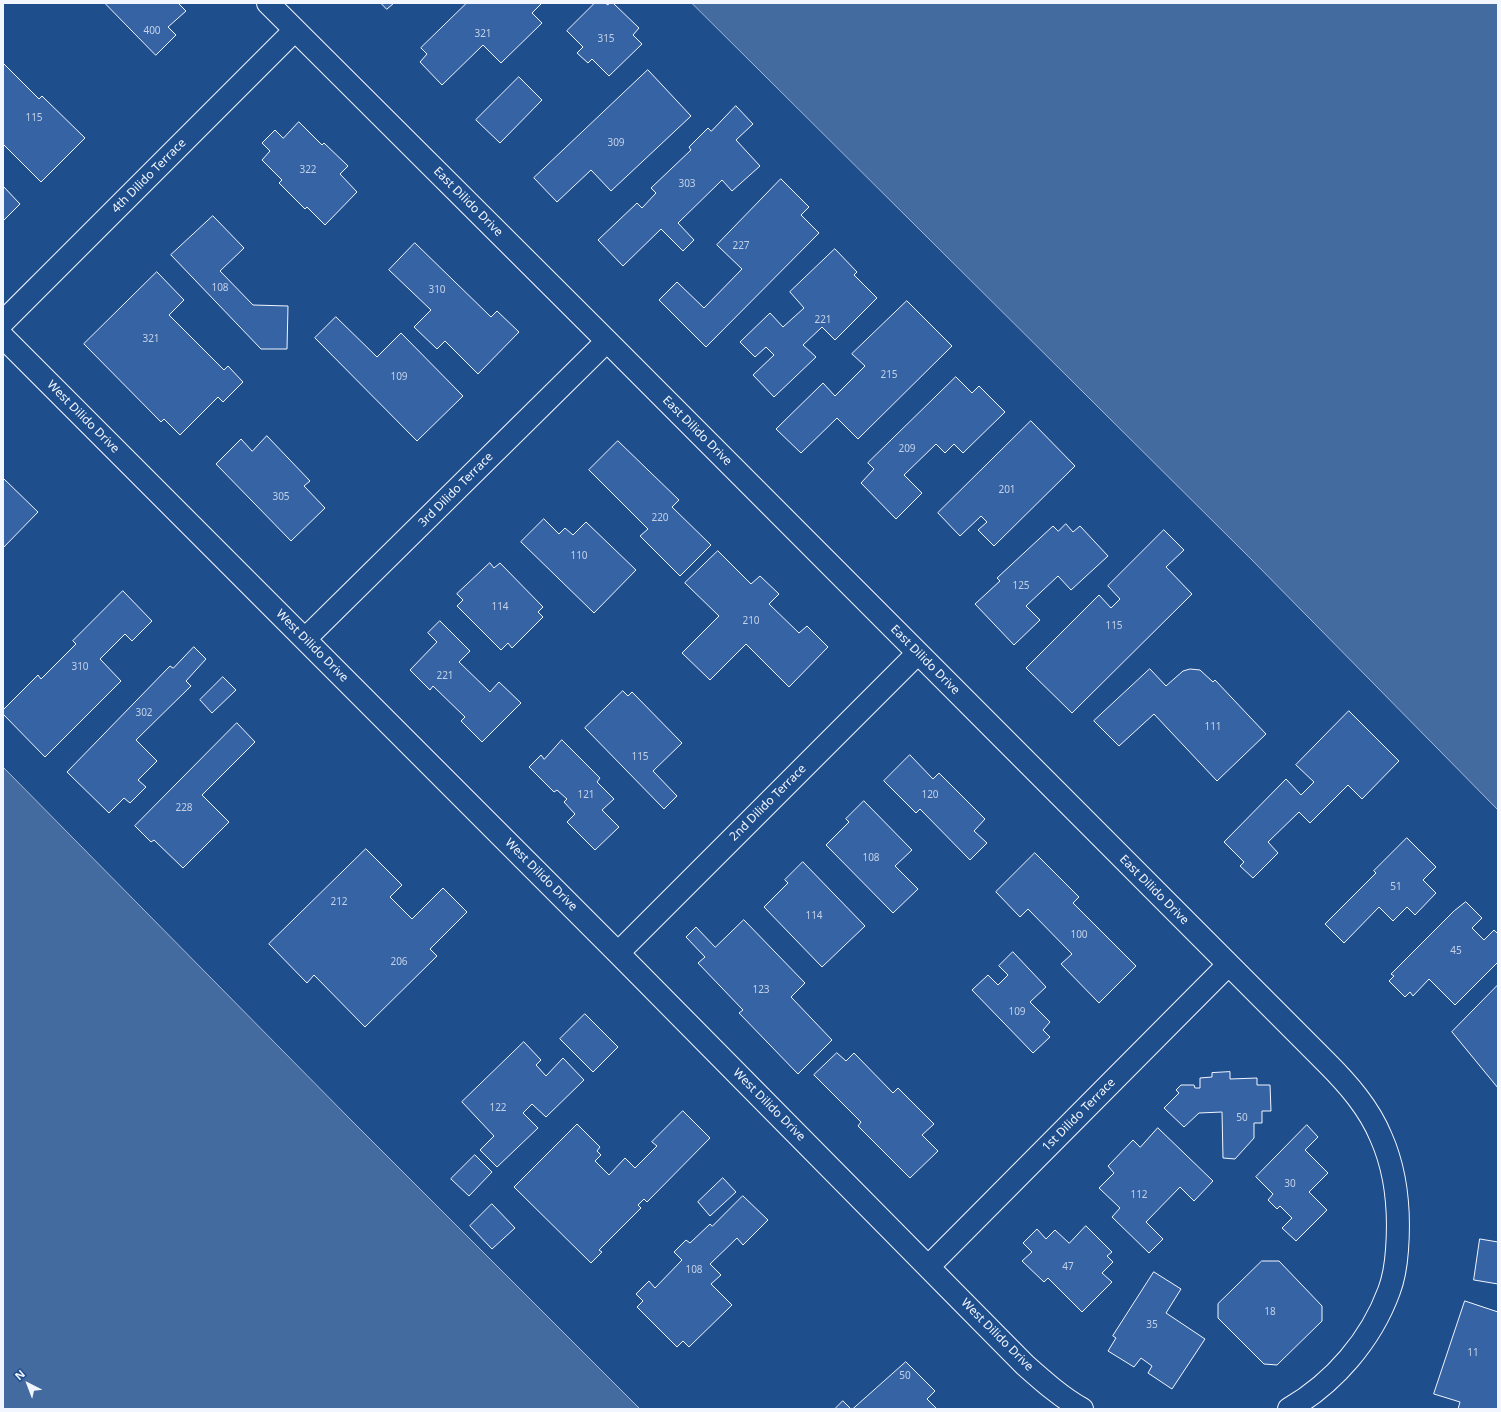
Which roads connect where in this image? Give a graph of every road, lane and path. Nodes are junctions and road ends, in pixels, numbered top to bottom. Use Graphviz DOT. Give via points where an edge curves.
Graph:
graph roads {
  1 [pos="268,3"];
  2 [pos="295,30"];
  3 [pos="3,322"];
  4 [pos="3,337"];
  5 [pos="607,341"];
  6 [pos="305,640"];
  7 [pos="918,653"];
  8 [pos="618,953"];
  9 [pos="1228,965"];
  10 [pos="929,1266"];
  11 [pos="1082,1409"];
  12 [pos="1289,1409"];
  1 -- 2 [label="street, East Dilido Drive"];
  2 -- 3 [label="street, 4th Dilido Terrace"];
  2 -- 5 [label="street, East Dilido Drive"];
  4 -- 6 [label="street, West Dilido Drive"];
  5 -- 6 [label="street, 3rd Dilido Terrace"];
  5 -- 7 [label="street, East Dilido Drive"];
  6 -- 8 [label="street, West Dilido Drive"];
  7 -- 8 [label="street, 2nd Dilido Terrace"];
  7 -- 9 [label="street, East Dilido Drive"];
  8 -- 10 [label="street, West Dilido Drive"];
  9 -- 10 [label="street, 1st Dilido Terrace"];
  9 -- 12 [label="street, East Dilido Drive" via="1356,1095 1380,1136 1390,1159 1396,1186 1399,1212 1395,1267 1389,1291 1378,1315 1347,1361 1305,1400"];
  10 -- 11 [label="street, West Dilido Drive" via="1025,1365 1050,1387"];
}
